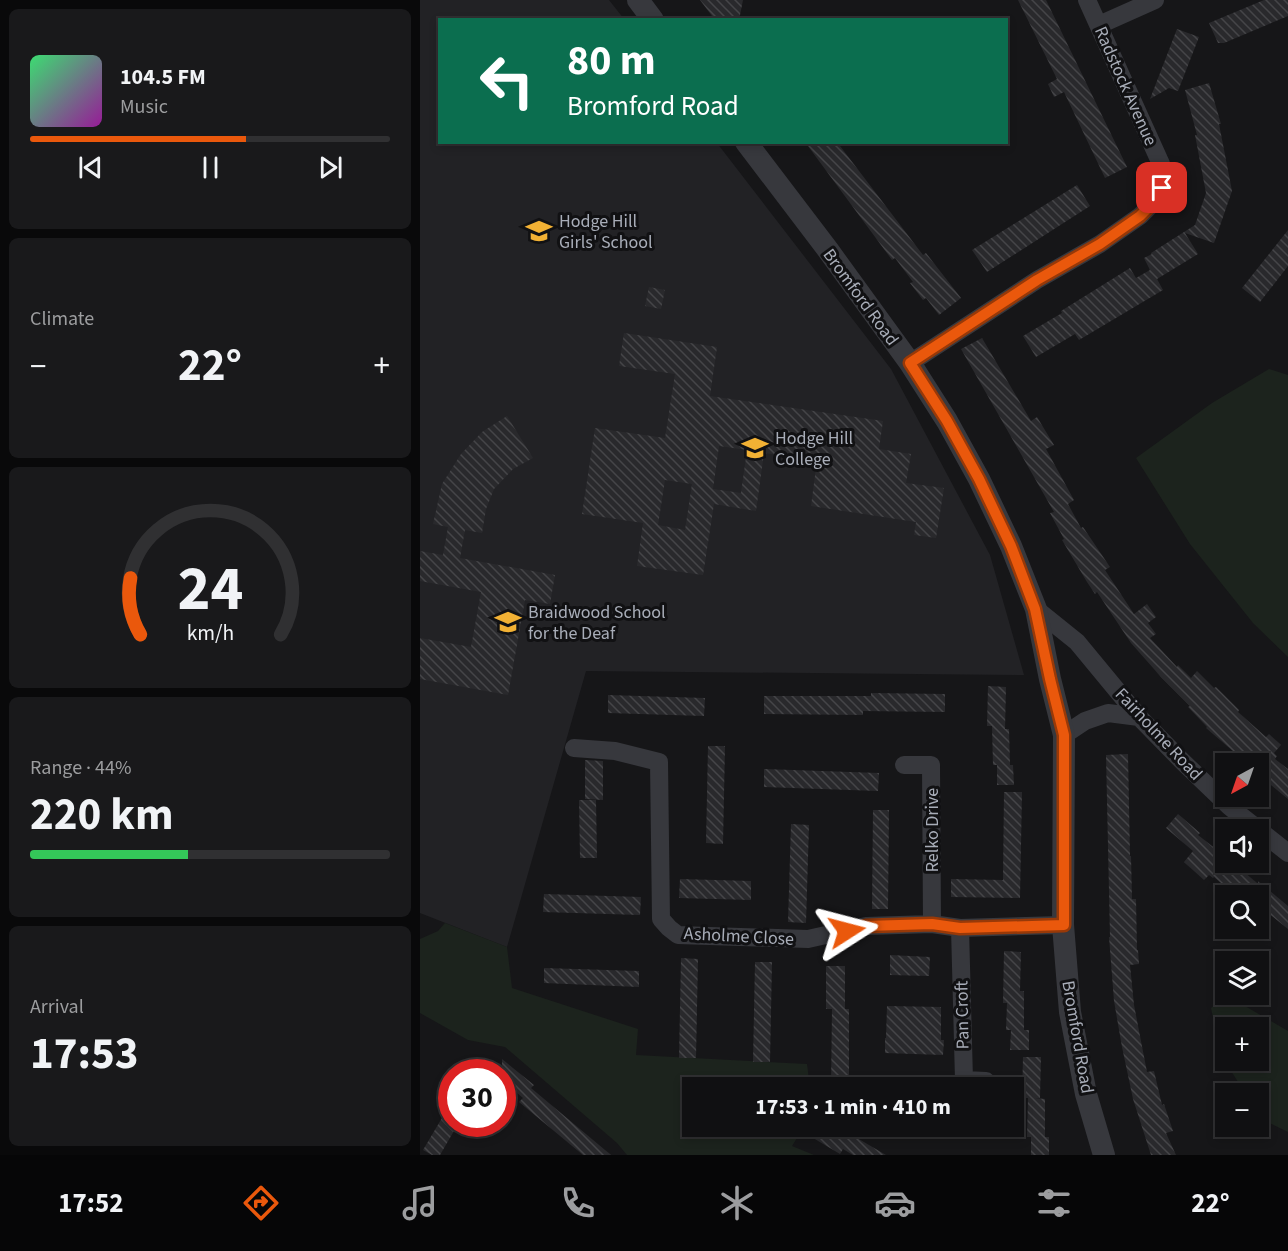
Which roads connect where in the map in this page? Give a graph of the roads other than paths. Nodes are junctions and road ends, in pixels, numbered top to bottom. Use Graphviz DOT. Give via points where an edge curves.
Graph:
graph roads {
  1 [pos="638,0"];
  2 [pos="1087,0"];
  3 [pos="1155,0"];
  4 [pos="652,18"];
  5 [pos="1099,25"];
  6 [pos="748,144"];
  7 [pos="910,363"];
  8 [pos="1035,609"];
  9 [pos="1139,717"];
  10 [pos="1064,735"];
  11 [pos="574,748"];
  12 [pos="903,765"];
  13 [pos="1288,853"];
  14 [pos="932,924"];
  15 [pos="1064,925"];
  16 [pos="960,928"];
  17 [pos="964,1077"];
  18 [pos="1104,1155"];
  1 -- 4 [label="street"];
  2 -- 5 [label="street, Radstock Avenue"];
  3 -- 5 [label="street"];
  5 -- 7 [label="street, Radstock Avenue" via="1161,164 1162,188 1140,216 1100,244"];
  6 -- 7 [label="street, Bromford Road"];
  7 -- 8 [label="street, Bromford Road" via="979,479"];
  8 -- 9 [label="street, Fairholme Road" via="1077,642"];
  8 -- 10 [label="street, Bromford Road"];
  9 -- 10 [label="street" via="1108,713 1085,721"];
  9 -- 13 [label="street, Fairholme Road" via="1230,807"];
  10 -- 15 [label="street, Bromford Road"];
  11 -- 14 [label="street, Asholme Close" via="615,751 659,762 662,919 678,935 808,939 866,926"];
  12 -- 14 [label="street, Relko Drive" via="931,765"];
  14 -- 16 [label="street, Asholme Close"];
  15 -- 16 [label="street, Asholme Close"];
  15 -- 18 [label="street, Bromford Road" via="1070,1012 1086,1094"];
  16 -- 17 [label="street, Pan Croft"];
}
